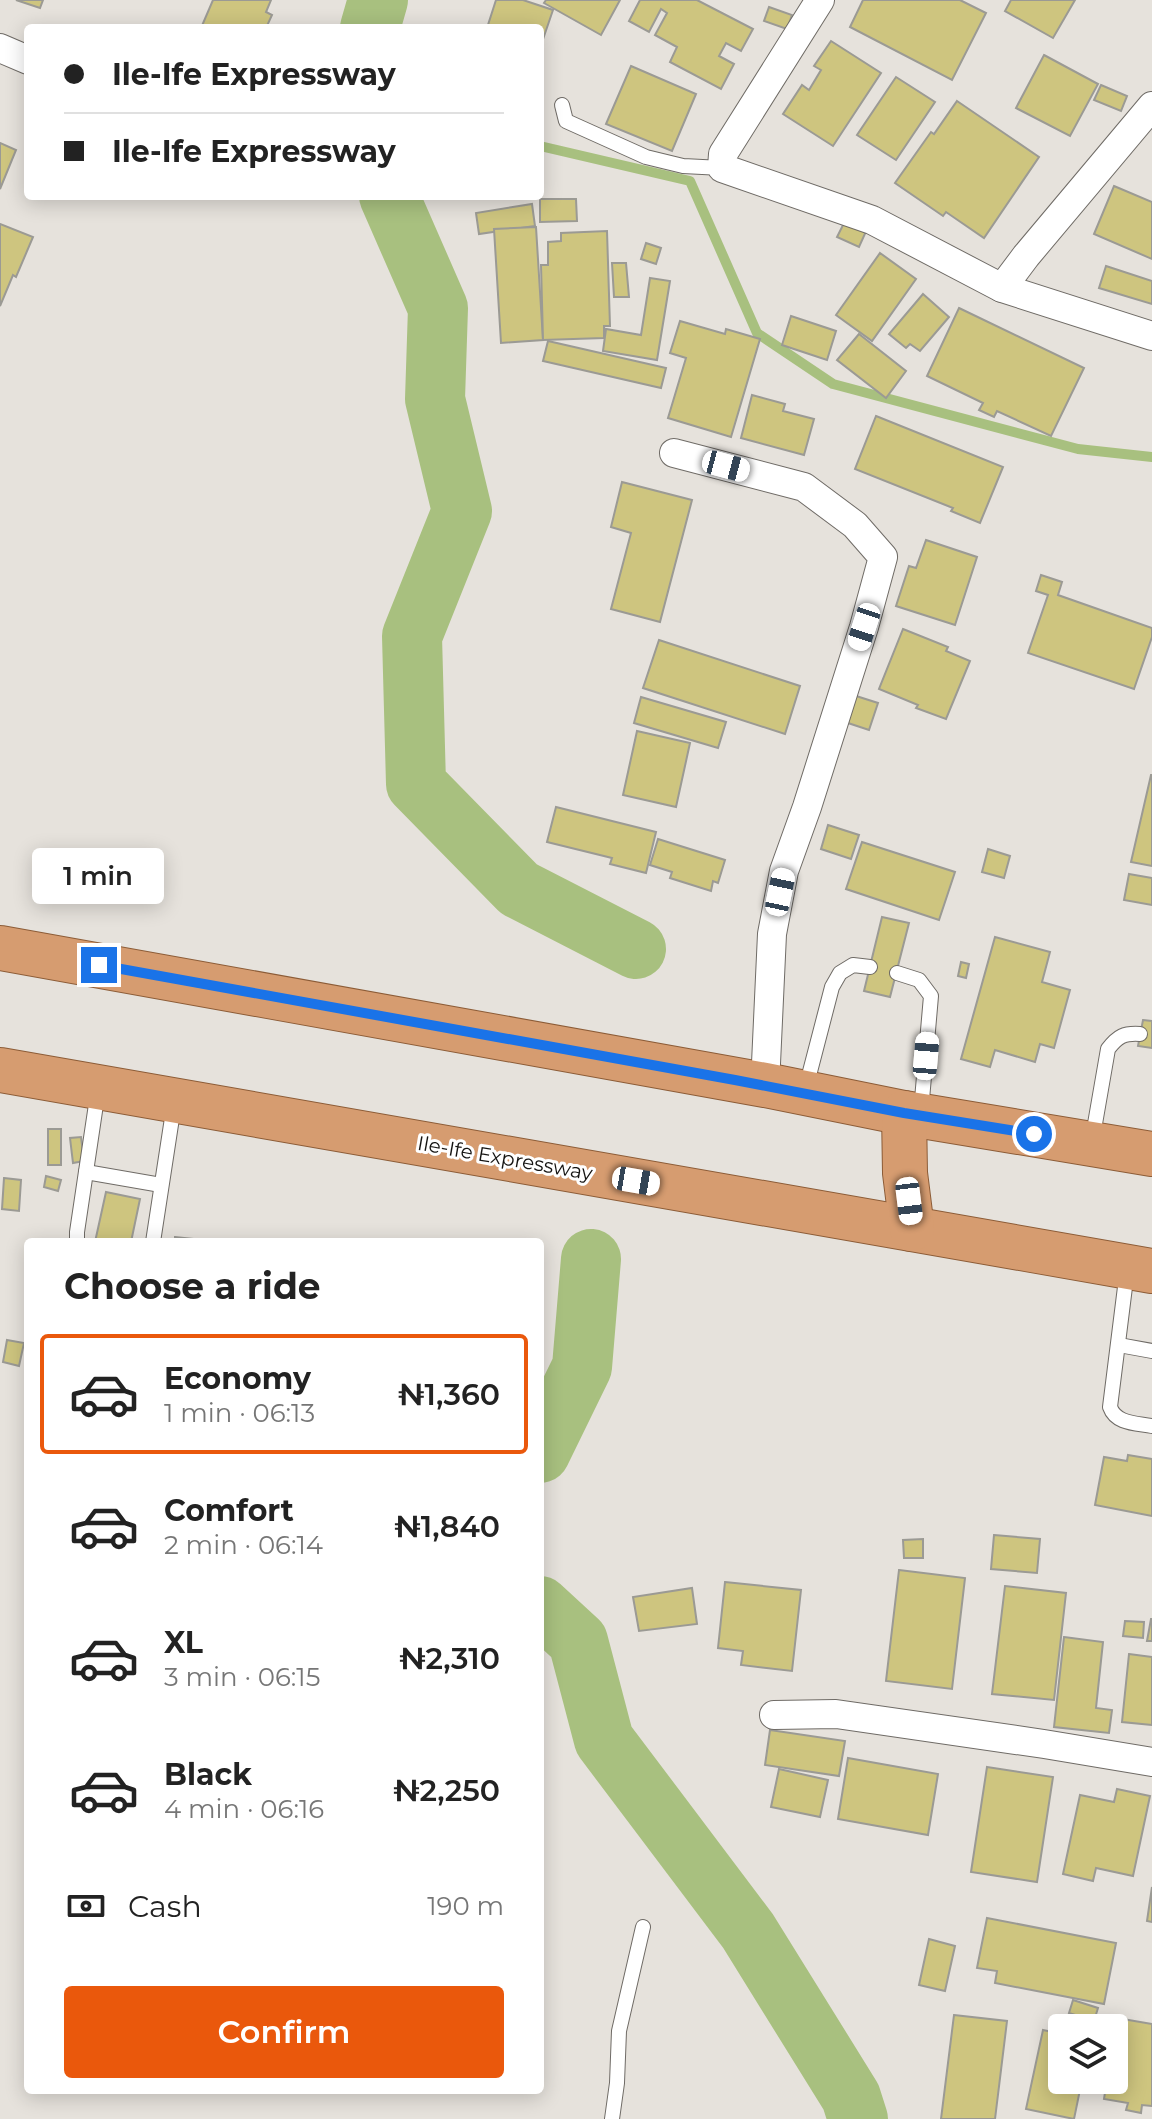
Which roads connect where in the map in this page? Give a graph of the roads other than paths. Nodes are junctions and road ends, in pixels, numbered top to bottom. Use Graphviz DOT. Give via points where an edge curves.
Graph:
graph roads {
  1 [pos="820,0"];
  2 [pos="0,48"];
  3 [pos="24,58"];
  4 [pos="562,105"];
  5 [pos="1152,106"];
  6 [pos="722,168"];
  7 [pos="1002,288"];
  8 [pos="1152,336"];
  9 [pos="674,453"];
  10 [pos="0,948"];
  11 [pos="870,967"];
  12 [pos="897,973"];
  13 [pos="1140,1034"];
  14 [pos="0,1070"];
  15 [pos="98,1087"];
  16 [pos="785,1089"];
  17 [pos="175,1100"];
  18 [pos="913,1114"];
  19 [pos="1091,1143"];
  20 [pos="1152,1154"];
  21 [pos="86,1172"];
  22 [pos="161,1185"];
  23 [pos="912,1229"];
  24 [pos="77,1238"];
  25 [pos="154,1238"];
  26 [pos="1140,1269"];
  27 [pos="1119,1345"];
  28 [pos="1152,1351"];
  29 [pos="1152,1426"];
  30 [pos="774,1715"];
  31 [pos="1152,1762"];
  32 [pos="643,1927"];
  33 [pos="612,2119"];
  1 -- 6 [label="street" via="723,154"];
  2 -- 3 [label="street"];
  4 -- 6 [label="lane" via="566,121 646,157"];
  5 -- 7 [label="street"];
  6 -- 7 [label="street" via="872,220"];
  7 -- 8 [label="street"];
  9 -- 16 [label="street" via="804,487 855,525 883,557 784,871 772,934"];
  10 -- 16 [label="highway"];
  11 -- 16 [label="lane" via="853,965 840,973"];
  12 -- 18 [label="lane" via="919,980 931,996"];
  13 -- 19 [label="lane" via="1116,1038 1108,1049"];
  14 -- 15 [label="highway, Ile-Ife Expressway"];
  15 -- 17 [label="highway, Ile-Ife Expressway"];
  15 -- 21 [label="lane"];
  16 -- 18 [label="highway"];
  17 -- 22 [label="lane"];
  17 -- 23 [label="highway, Ile-Ife Expressway"];
  18 -- 19 [label="highway"];
  18 -- 23 [label="highway" via="905,1173"];
  19 -- 20 [label="highway"];
  21 -- 22 [label="lane"];
  21 -- 24 [label="lane"];
  22 -- 25 [label="lane"];
  23 -- 26 [label="highway, Ile-Ife Expressway"];
  26 -- 27 [label="lane"];
  27 -- 28 [label="lane"];
  27 -- 29 [label="lane" via="1110,1402 1113,1414"];
  30 -- 31 [label="street" via="836,1714"];
  32 -- 33 [label="lane" via="619,2031"];
}
